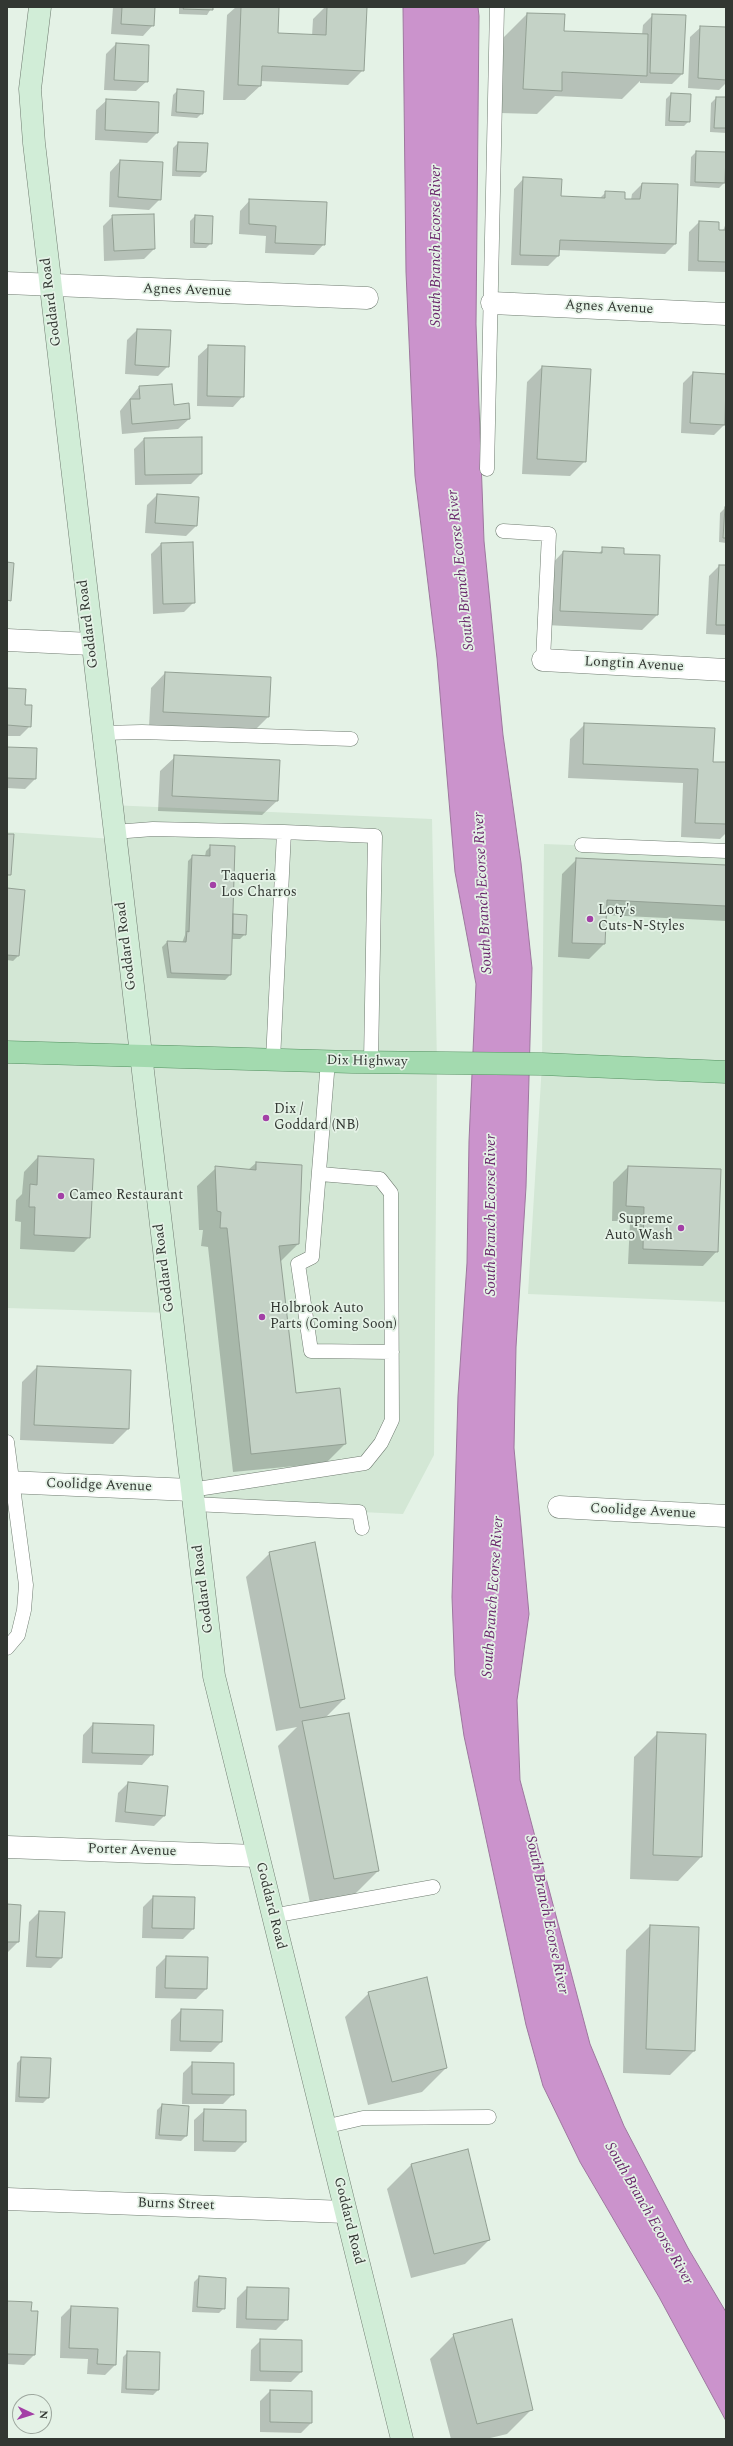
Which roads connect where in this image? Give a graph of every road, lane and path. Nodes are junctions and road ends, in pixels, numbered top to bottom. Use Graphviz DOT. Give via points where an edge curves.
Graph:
graph roads {
  1 [pos="40,7"];
  2 [pos="497,7"];
  3 [pos="7,283"];
  4 [pos="50,285"];
  5 [pos="367,298"];
  6 [pos="492,303"];
  7 [pos="726,314"];
  8 [pos="487,468"];
  9 [pos="503,531"];
  10 [pos="7,640"];
  11 [pos="91,644"];
  12 [pos="542,660"];
  13 [pos="726,670"];
  14 [pos="102,732"];
  15 [pos="351,739"];
  16 [pos="114,832"];
  17 [pos="284,832"];
  18 [pos="582,845"];
  19 [pos="726,851"];
  20 [pos="7,1052"];
  21 [pos="140,1056"];
  22 [pos="273,1060"];
  23 [pos="328,1061"];
  24 [pos="371,1061"];
  25 [pos="726,1072"];
  26 [pos="320,1174"];
  27 [pos="392,1352"];
  28 [pos="7,1442"];
  29 [pos="10,1482"];
  30 [pos="192,1497"];
  31 [pos="559,1507"];
  32 [pos="726,1516"];
  33 [pos="362,1528"];
  34 [pos="7,1648"];
  35 [pos="7,1847"];
  36 [pos="257,1856"];
  37 [pos="433,1887"];
  38 [pos="272,1916"];
  39 [pos="489,2117"];
  40 [pos="324,2127"];
  41 [pos="7,2199"];
  42 [pos="345,2212"];
  43 [pos="402,2439"];
  1 -- 4 [label="street, Goddard Road" via="30,90"];
  2 -- 6 [label="lane"];
  3 -- 4 [label="street, Agnes Avenue"];
  4 -- 5 [label="street, Agnes Avenue"];
  4 -- 11 [label="street, Goddard Road"];
  6 -- 7 [label="street, Agnes Avenue"];
  6 -- 8 [label="lane"];
  9 -- 12 [label="lane" via="548,534"];
  10 -- 11 [label="street"];
  11 -- 14 [label="street, Goddard Road"];
  12 -- 13 [label="street, Longtin Avenue"];
  14 -- 15 [label="lane"];
  14 -- 16 [label="street, Goddard Road"];
  16 -- 17 [label="lane" via="154,829"];
  16 -- 21 [label="street, Goddard Road"];
  17 -- 22 [label="lane"];
  17 -- 24 [label="lane" via="375,836"];
  18 -- 19 [label="lane"];
  20 -- 21 [label="main road, Dix Highway"];
  21 -- 22 [label="main road, Dix Highway"];
  21 -- 30 [label="street, Goddard Road"];
  22 -- 23 [label="main road, Dix Highway"];
  23 -- 24 [label="main road, Dix Highway"];
  23 -- 26 [label="lane"];
  24 -- 25 [label="main road, Dix Highway" via="542,1064"];
  26 -- 27 [label="lane" via="380,1179 391,1193"];
  26 -- 27 [label="lane" via="312,1257 298,1264 311,1351"];
  27 -- 30 [label="lane" via="392,1420 381,1443 365,1463"];
  28 -- 29 [label="lane"];
  29 -- 30 [label="street, Coolidge Avenue"];
  29 -- 34 [label="lane" via="26,1585 24,1610 18,1634"];
  30 -- 33 [label="lane" via="359,1512"];
  30 -- 36 [label="street, Goddard Road" via="214,1676"];
  31 -- 32 [label="street, Coolidge Avenue"];
  35 -- 36 [label="street, Porter Avenue"];
  36 -- 38 [label="street, Goddard Road"];
  37 -- 38 [label="lane"];
  38 -- 40 [label="street, Goddard Road"];
  39 -- 40 [label="lane" via="363,2118"];
  40 -- 42 [label="street, Goddard Road"];
  41 -- 42 [label="street, Burns Street"];
  42 -- 43 [label="street, Goddard Road"];
}
